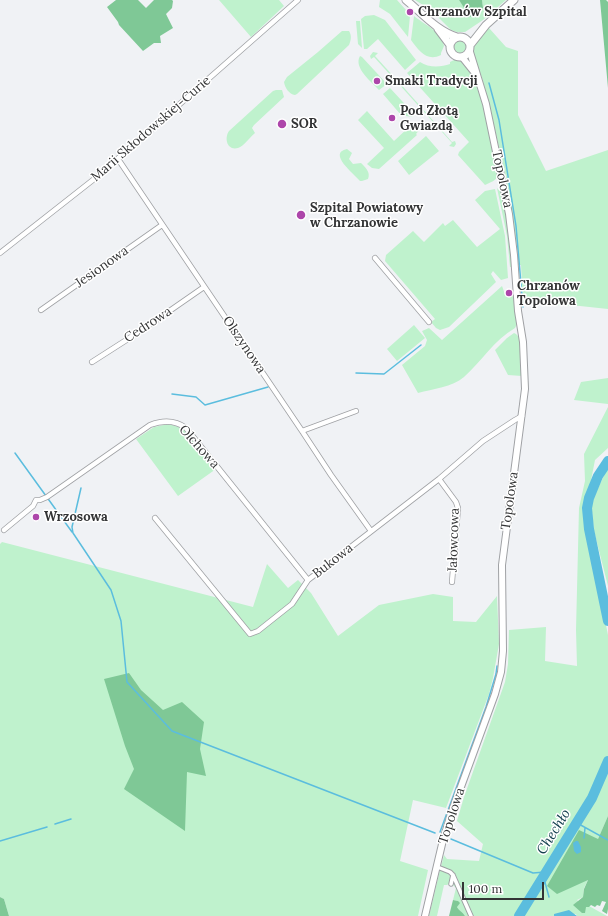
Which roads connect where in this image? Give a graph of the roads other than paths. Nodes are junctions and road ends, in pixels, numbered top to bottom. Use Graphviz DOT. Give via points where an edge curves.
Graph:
graph roads {
  1 [pos="298,0"];
  2 [pos="406,0"];
  3 [pos="514,0"];
  4 [pos="436,25"];
  5 [pos="486,25"];
  6 [pos="457,37"];
  7 [pos="465,37"];
  8 [pos="470,44"];
  9 [pos="450,45"];
  10 [pos="470,52"];
  11 [pos="462,57"];
  12 [pos="478,78"];
  13 [pos="118,159"];
  14 [pos="162,225"];
  15 [pos="0,253"];
  16 [pos="375,258"];
  17 [pos="204,287"];
  18 [pos="41,310"];
  19 [pos="429,322"];
  20 [pos="92,362"];
  21 [pos="356,411"];
  22 [pos="522,416"];
  23 [pos="302,431"];
  24 [pos="439,479"];
  25 [pos="155,518"];
  26 [pos="4,530"];
  27 [pos="371,531"];
  28 [pos="308,580"];
  29 [pos="452,582"];
  30 [pos="440,868"];
  31 [pos="453,875"];
  32 [pos="451,884"];
  33 [pos="424,916"];
  34 [pos="471,916"];
  1 -- 13 [label="street, Marii Skłodowskiej-Curie"];
  2 -- 4 [label="main road"];
  3 -- 5 [label="main road"];
  4 -- 6 [label="main road"];
  4 -- 9 [label="main road"];
  5 -- 7 [label="main road"];
  5 -- 8 [label="main road"];
  6 -- 7 [label="main road"];
  6 -- 9 [label="main road"];
  7 -- 8 [label="main road"];
  8 -- 10 [label="main road"];
  9 -- 11 [label="main road" via="453,54"];
  10 -- 11 [label="main road"];
  10 -- 12 [label="street, Topolowa"];
  11 -- 12 [label="street, Topolowa"];
  12 -- 22 [label="street, Topolowa" via="486,104 509,214 524,369"];
  13 -- 14 [label="street, Olszynowa"];
  13 -- 15 [label="street, Marii Skłodowskiej-Curie"];
  14 -- 17 [label="street, Olszynowa"];
  14 -- 18 [label="street, Jesionowa"];
  16 -- 19 [label="street"];
  17 -- 20 [label="street, Cedrowa"];
  17 -- 23 [label="street, Olszynowa"];
  21 -- 23 [label="street"];
  22 -- 24 [label="street, Bukowa" via="483,441"];
  22 -- 33 [label="street, Topolowa" via="502,565 501,672 445,834"];
  23 -- 27 [label="street, Olszynowa"];
  24 -- 27 [label="street, Bukowa"];
  24 -- 29 [label="street, Jałowcowa" via="458,508"];
  25 -- 28 [label="street, Bukowa" via="250,634 258,632 292,604"];
  26 -- 28 [label="street, Olchowa" via="33,506 36,500 46,497 150,425 176,422 186,428"];
  27 -- 28 [label="street, Bukowa"];
  30 -- 31 [label="street"];
  31 -- 32 [label="street"];
  31 -- 34 [label="street"];
}
